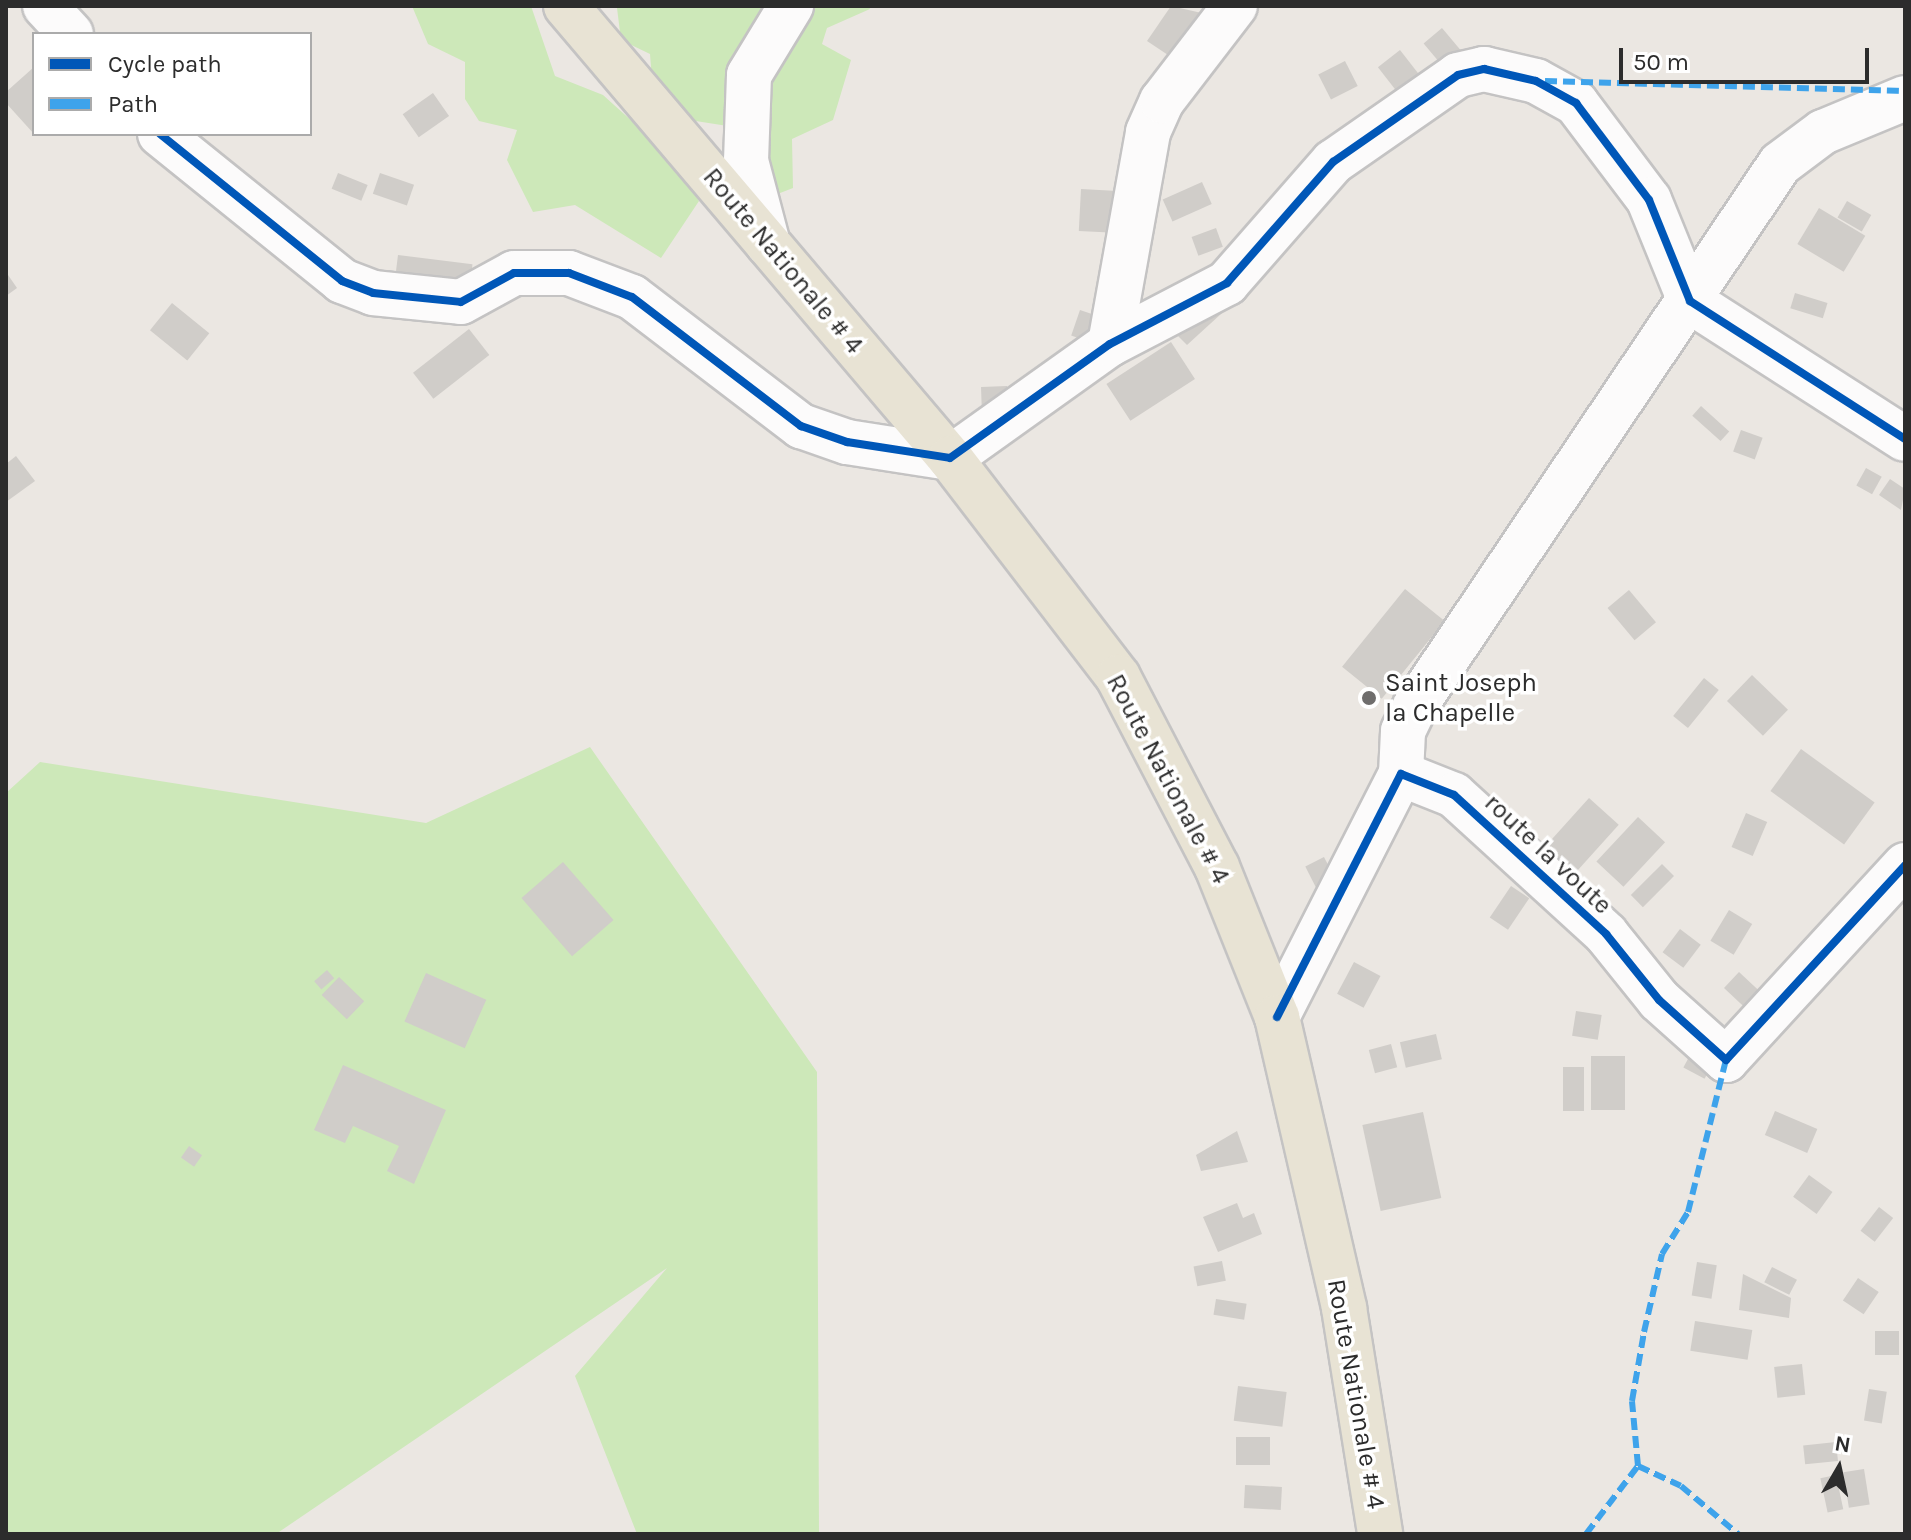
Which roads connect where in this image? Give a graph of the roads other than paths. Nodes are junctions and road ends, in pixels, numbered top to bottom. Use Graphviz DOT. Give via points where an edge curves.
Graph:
graph roads {
  1 [pos="45,6"];
  2 [pos="566,6"];
  3 [pos="791,6"];
  4 [pos="1235,6"];
  5 [pos="69,32"];
  6 [pos="1893,111"];
  7 [pos="162,136"];
  8 [pos="768,244"];
  9 [pos="1690,301"];
  10 [pos="1110,344"];
  11 [pos="1905,439"];
  12 [pos="950,458"];
  13 [pos="1401,774"];
  14 [pos="1905,865"];
  15 [pos="1277,1017"];
  16 [pos="1380,1534"];
  1 -- 5 [label="street"];
  2 -- 8 [label="main road, Route Nationale # 4"];
  3 -- 8 [label="street" via="749,75 746,161"];
  4 -- 10 [label="street" via="1162,101 1148,132"];
  6 -- 9 [label="street" via="1823,132 1780,164"];
  7 -- 12 [label="street" via="342,281 373,293 461,302 514,273 569,273 632,297 801,426 847,442"];
  8 -- 12 [label="main road, Route Nationale # 4"];
  9 -- 10 [label="street" via="1649,200 1576,103 1536,81 1484,69 1458,75 1333,162 1227,283"];
  9 -- 11 [label="street"];
  9 -- 13 [label="street" via="1415,706 1403,731"];
  10 -- 12 [label="street"];
  12 -- 15 [label="main road, Route Nationale # 4" via="1118,677 1217,867"];
  13 -- 14 [label="street, route la voute" via="1454,795 1606,934 1659,1000 1726,1060"];
  13 -- 15 [label="street"];
  15 -- 16 [label="main road, Route Nationale # 4" via="1344,1308"];
}
